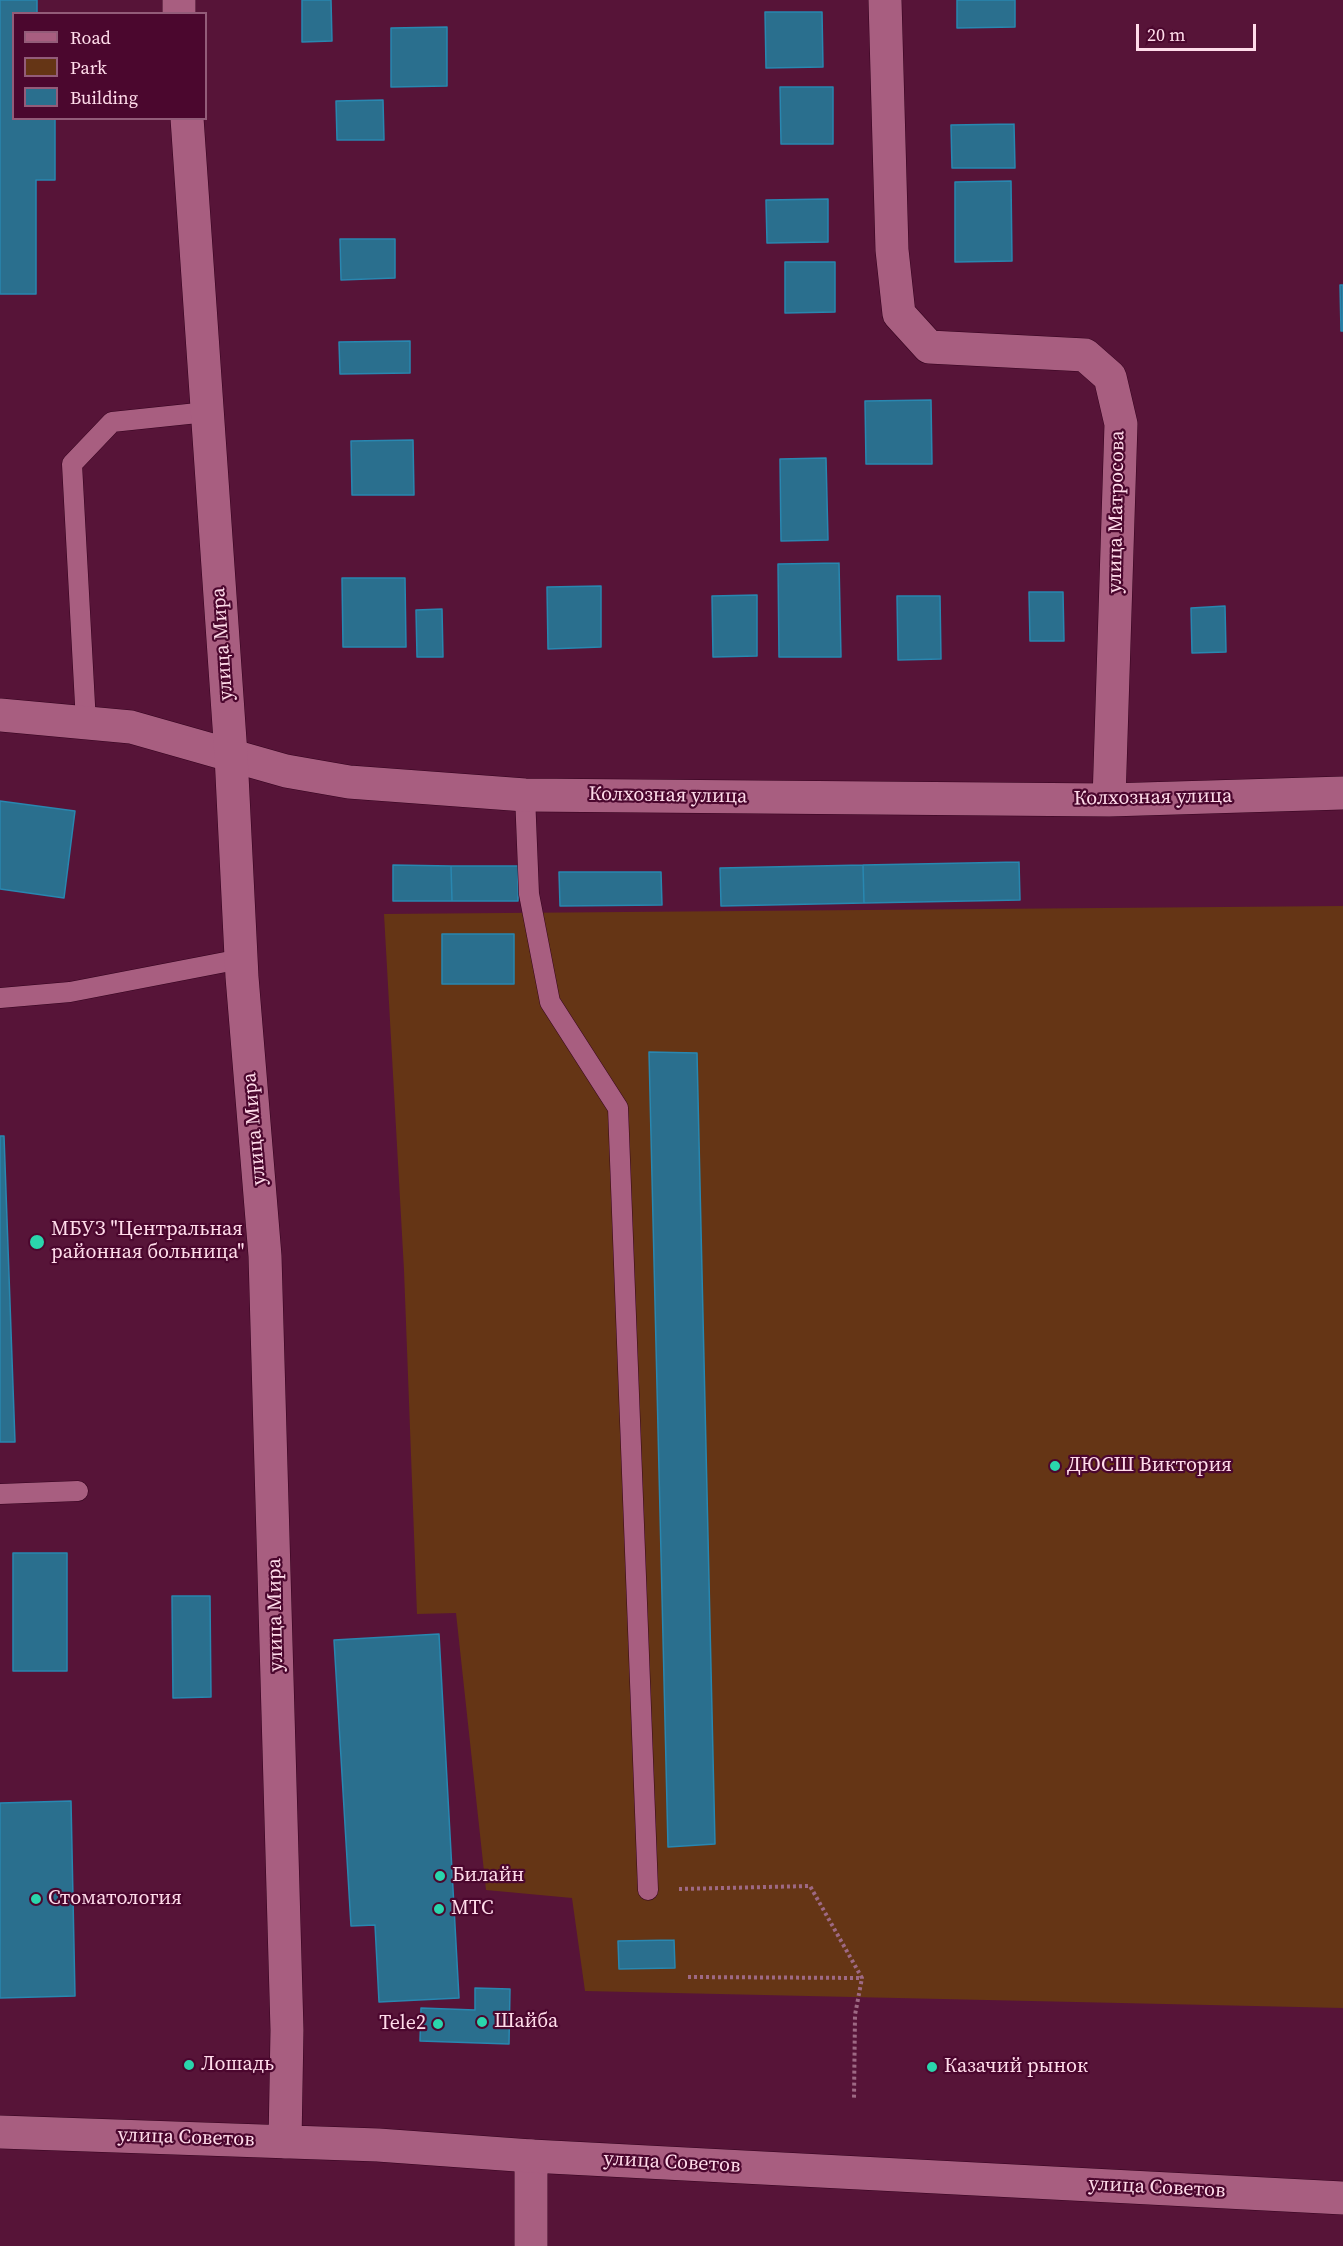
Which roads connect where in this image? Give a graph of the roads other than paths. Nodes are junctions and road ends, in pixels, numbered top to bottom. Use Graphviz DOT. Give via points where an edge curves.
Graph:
graph roads {
  1 [pos="885,0"];
  2 [pos="187,120"];
  3 [pos="207,412"];
  4 [pos="0,715"];
  5 [pos="86,723"];
  6 [pos="231,756"];
  7 [pos="1343,793"];
  8 [pos="525,795"];
  9 [pos="1109,800"];
  10 [pos="241,959"];
  11 [pos="0,998"];
  12 [pos="78,1491"];
  13 [pos="0,1494"];
  14 [pos="648,1890"];
  15 [pos="0,2132"];
  16 [pos="285,2142"];
  17 [pos="531,2156"];
  18 [pos="1343,2198"];
  19 [pos="531,2246"];
  1 -- 9 [label="main road, улица Матросова" via="892,250 899,314 929,347 1085,355 1110,377 1121,424"];
  2 -- 3 [label="main road, улица Мира"];
  3 -- 5 [label="lane" via="112,422 72,464"];
  3 -- 6 [label="main road, улица Мира"];
  4 -- 5 [label="main road, Колхозная улица"];
  5 -- 6 [label="main road, Колхозная улица" via="131,727"];
  6 -- 8 [label="main road, Колхозная улица" via="350,782"];
  6 -- 10 [label="main road, улица Мира"];
  7 -- 9 [label="main road, Колхозная улица"];
  8 -- 9 [label="main road, Колхозная улица"];
  8 -- 14 [label="lane" via="529,894 550,1002 618,1108"];
  10 -- 11 [label="lane" via="70,992"];
  10 -- 16 [label="main road, улица Мира" via="266,1256 287,2030"];
  12 -- 13 [label="lane"];
  15 -- 16 [label="main road, улица Советов"];
  16 -- 17 [label="main road, улица Советов"];
  17 -- 18 [label="main road, улица Советов"];
  17 -- 19 [label="main road"];
}
